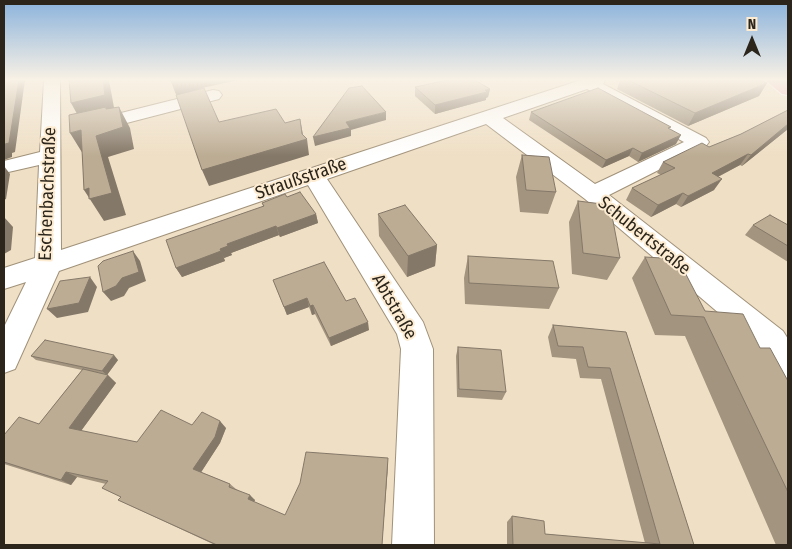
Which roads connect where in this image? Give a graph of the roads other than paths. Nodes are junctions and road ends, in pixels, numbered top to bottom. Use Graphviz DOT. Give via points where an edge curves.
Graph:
graph roads {
  1 [pos="51,106"];
  2 [pos="179,106"];
  3 [pos="511,106"];
  4 [pos="636,106"];
  5 [pos="488,116"];
  6 [pos="50,146"];
  7 [pos="4,167"];
  8 [pos="313,175"];
  9 [pos="593,194"];
  10 [pos="48,265"];
  11 [pos="4,279"];
  12 [pos="4,359"];
  13 [pos="788,367"];
  14 [pos="413,545"];
  1 -- 6 [label="street, Eschenbachstraße"];
  2 -- 6 [label="street"];
  3 -- 5 [label="street, Straußstraße"];
  4 -- 9 [label="street" via="699,142"];
  5 -- 8 [label="street, Straußstraße"];
  5 -- 9 [label="street, Schubertstraße"];
  6 -- 7 [label="street"];
  6 -- 10 [label="street, Eschenbachstraße"];
  8 -- 10 [label="street, Straußstraße"];
  8 -- 14 [label="street, Abtstraße" via="412,331 417,349"];
  9 -- 13 [label="street, Schubertstraße" via="772,340"];
  10 -- 11 [label="street, Straußstraße"];
  10 -- 12 [label="street, Eschenbachstraße"];
}
